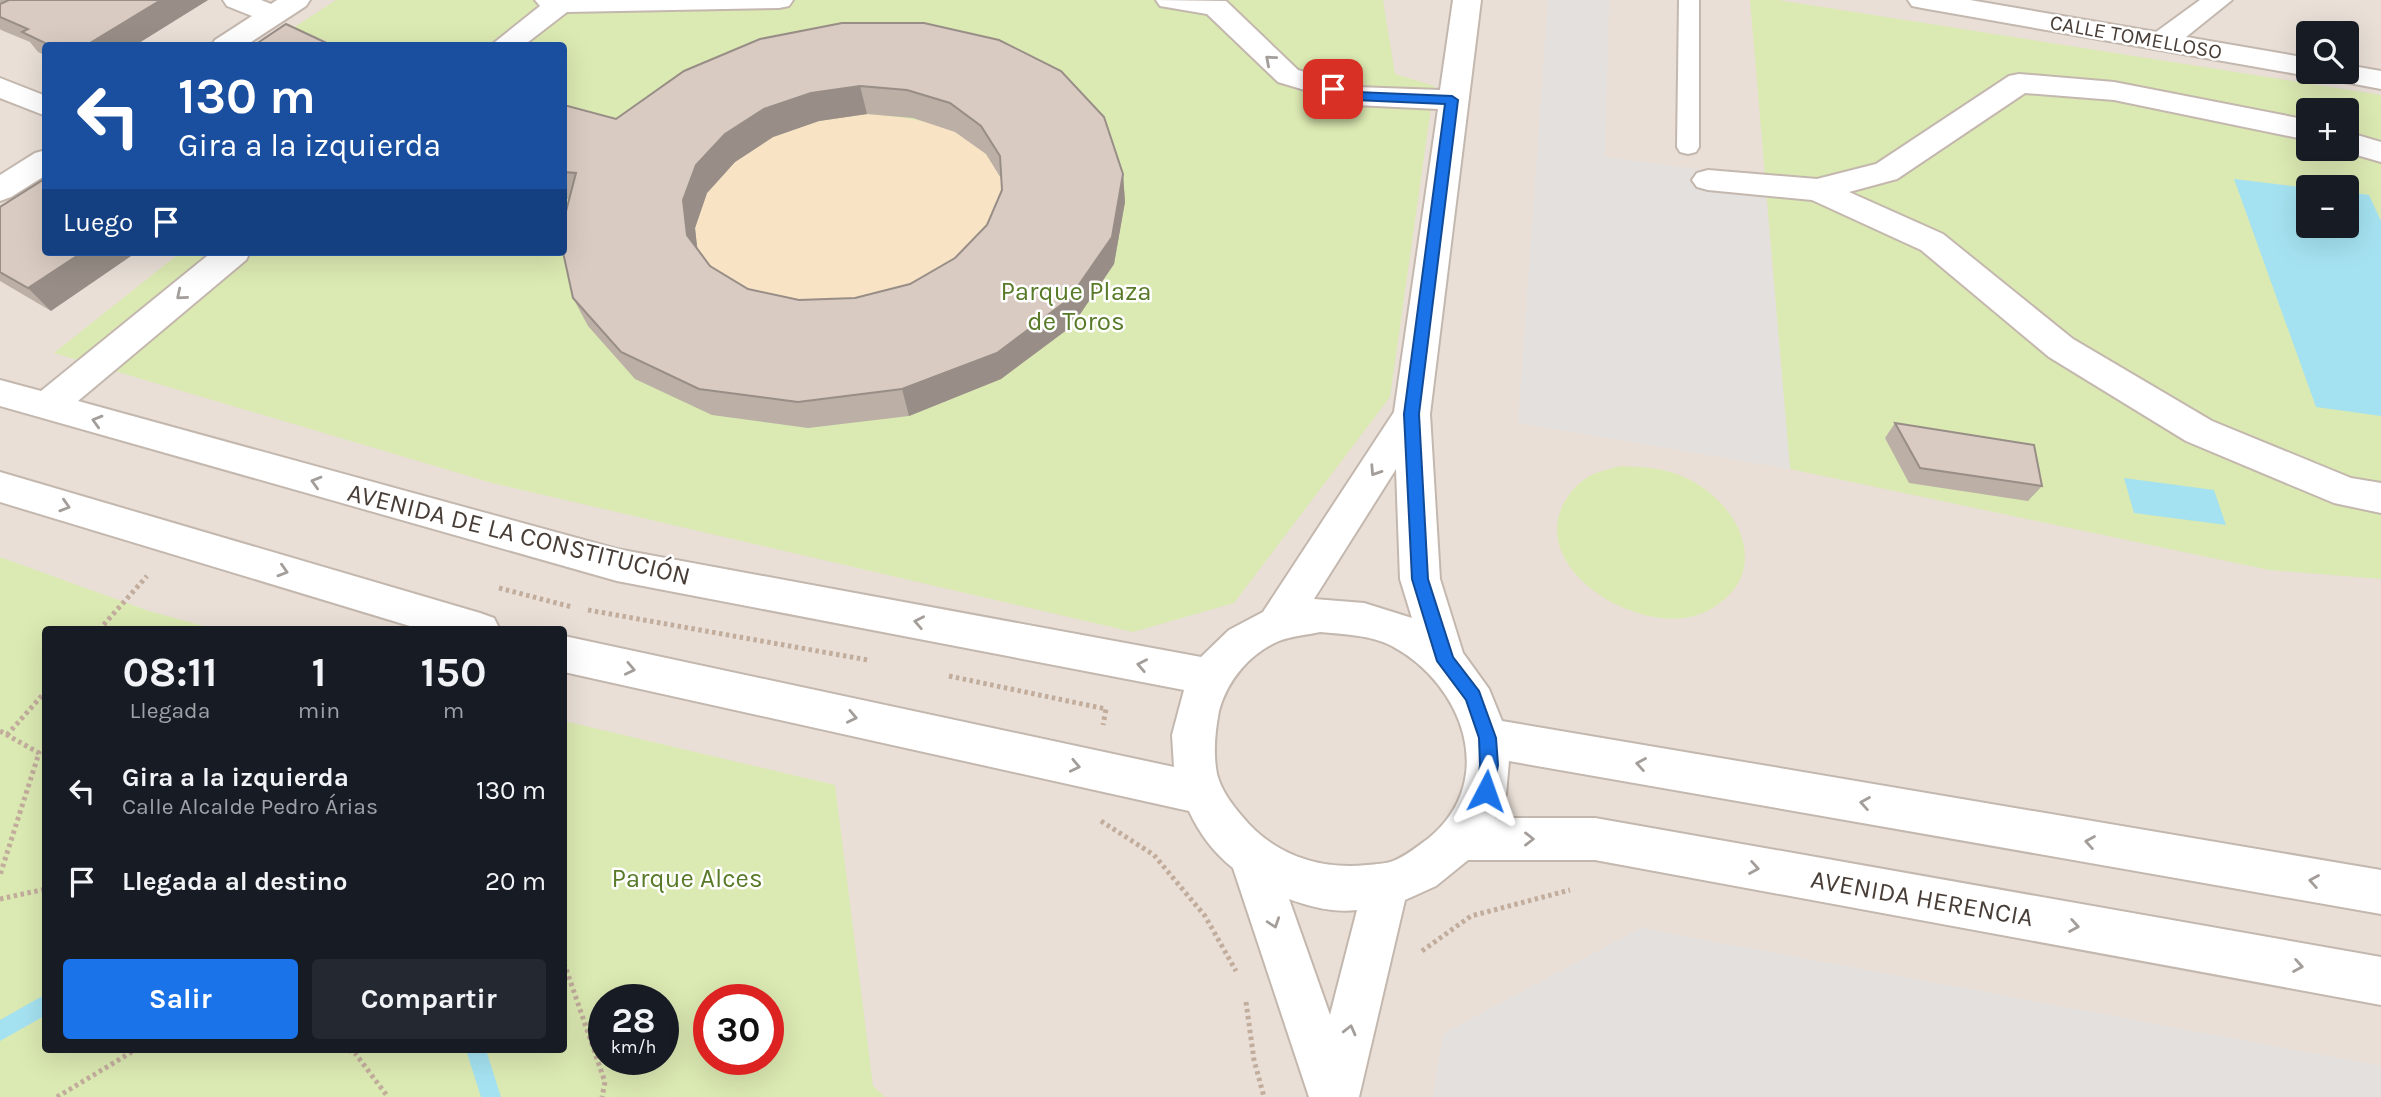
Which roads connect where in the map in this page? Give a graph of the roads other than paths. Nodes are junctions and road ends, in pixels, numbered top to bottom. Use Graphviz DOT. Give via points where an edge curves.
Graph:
graph roads {
  1 [pos="237,0"];
  2 [pos="296,0"];
  3 [pos="779,0"];
  4 [pos="1170,0"];
  5 [pos="1467,0"];
  6 [pos="1689,0"];
  7 [pos="1923,0"];
  8 [pos="2218,0"];
  9 [pos="554,2"];
  10 [pos="272,15"];
  11 [pos="231,42"];
  12 [pos="509,42"];
  13 [pos="2161,42"];
  14 [pos="2296,65"];
  15 [pos="2359,76"];
  16 [pos="2381,80"];
  17 [pos="0,87"];
  18 [pos="1452,100"];
  19 [pos="42,105"];
  20 [pos="2296,129"];
  21 [pos="2359,146"];
  22 [pos="1688,147"];
  23 [pos="2381,152"];
  24 [pos="42,163"];
  25 [pos="1708,180"];
  26 [pos="0,190"];
  27 [pos="1817,190"];
  28 [pos="229,256"];
  29 [pos="0,393"];
  30 [pos="46,407"];
  31 [pos="1412,414"];
  32 [pos="0,487"];
  33 [pos="2381,498"];
  34 [pos="1277,624"];
  35 [pos="467,626"];
  36 [pos="567,655"];
  37 [pos="1445,661"];
  38 [pos="1209,677"];
  39 [pos="1487,738"];
  40 [pos="1200,793"];
  41 [pos="1460,839"];
  42 [pos="1252,858"];
  43 [pos="1386,885"];
  44 [pos="2381,892"];
  45 [pos="2381,981"];
  46 [pos="1334,1097"];
  1 -- 10 [label="street"];
  2 -- 10 [label="street"];
  3 -- 9 [label="street"];
  18 -- 4 [label="street, one-way" via="1355,96 1288,76 1216,7"];
  5 -- 18 [label="street"];
  6 -- 22 [label="lane"];
  7 -- 13 [label="street, CALLE TOMELLOSO"];
  8 -- 13 [label="street"];
  9 -- 12 [label="street"];
  10 -- 11 [label="street"];
  13 -- 14 [label="street, CALLE TOMELLOSO"];
  15 -- 16 [label="street"];
  17 -- 19 [label="street"];
  18 -- 31 [label="street"];
  20 -- 27 [label="street" via="2114,91 2019,83 1886,172"];
  21 -- 23 [label="street"];
  24 -- 26 [label="street"];
  25 -- 27 [label="street"];
  27 -- 33 [label="street" via="1933,242 2061,348 2199,431 2347,492"];
  28 -- 30 [label="street, one-way"];
  29 -- 30 [label="street, AVENIDA DE LA CONSTITUCIÓN"];
  38 -- 30 [label="street, AVENIDA DE LA CONSTITUCIÓN, one-way" via="617,565"];
  31 -- 34 [label="street, one-way"];
  31 -- 37 [label="street" via="1420,579"];
  32 -- 35 [label="street, one-way"];
  34 -- 37 [label="street" via="1320,615 1365,619 1408,634"];
  34 -- 38 [label="street" via="1251,637"];
  36 -- 40 [label="street, one-way"];
  37 -- 39 [label="street" via="1473,696"];
  38 -- 40 [label="street" via="1194,713 1191,753"];
  39 -- 41 [label="street" via="1486,791 1476,817"];
  44 -- 39 [label="street, one-way"];
  40 -- 42 [label="street" via="1221,828"];
  41 -- 43 [label="street" via="1428,868"];
  41 -- 45 [label="street, AVENIDA HERENCIA, one-way" via="1595,839"];
  42 -- 43 [label="street" via="1294,880 1340,889"];
  42 -- 46 [label="street, one-way"];
  46 -- 43 [label="street, one-way"];
}
